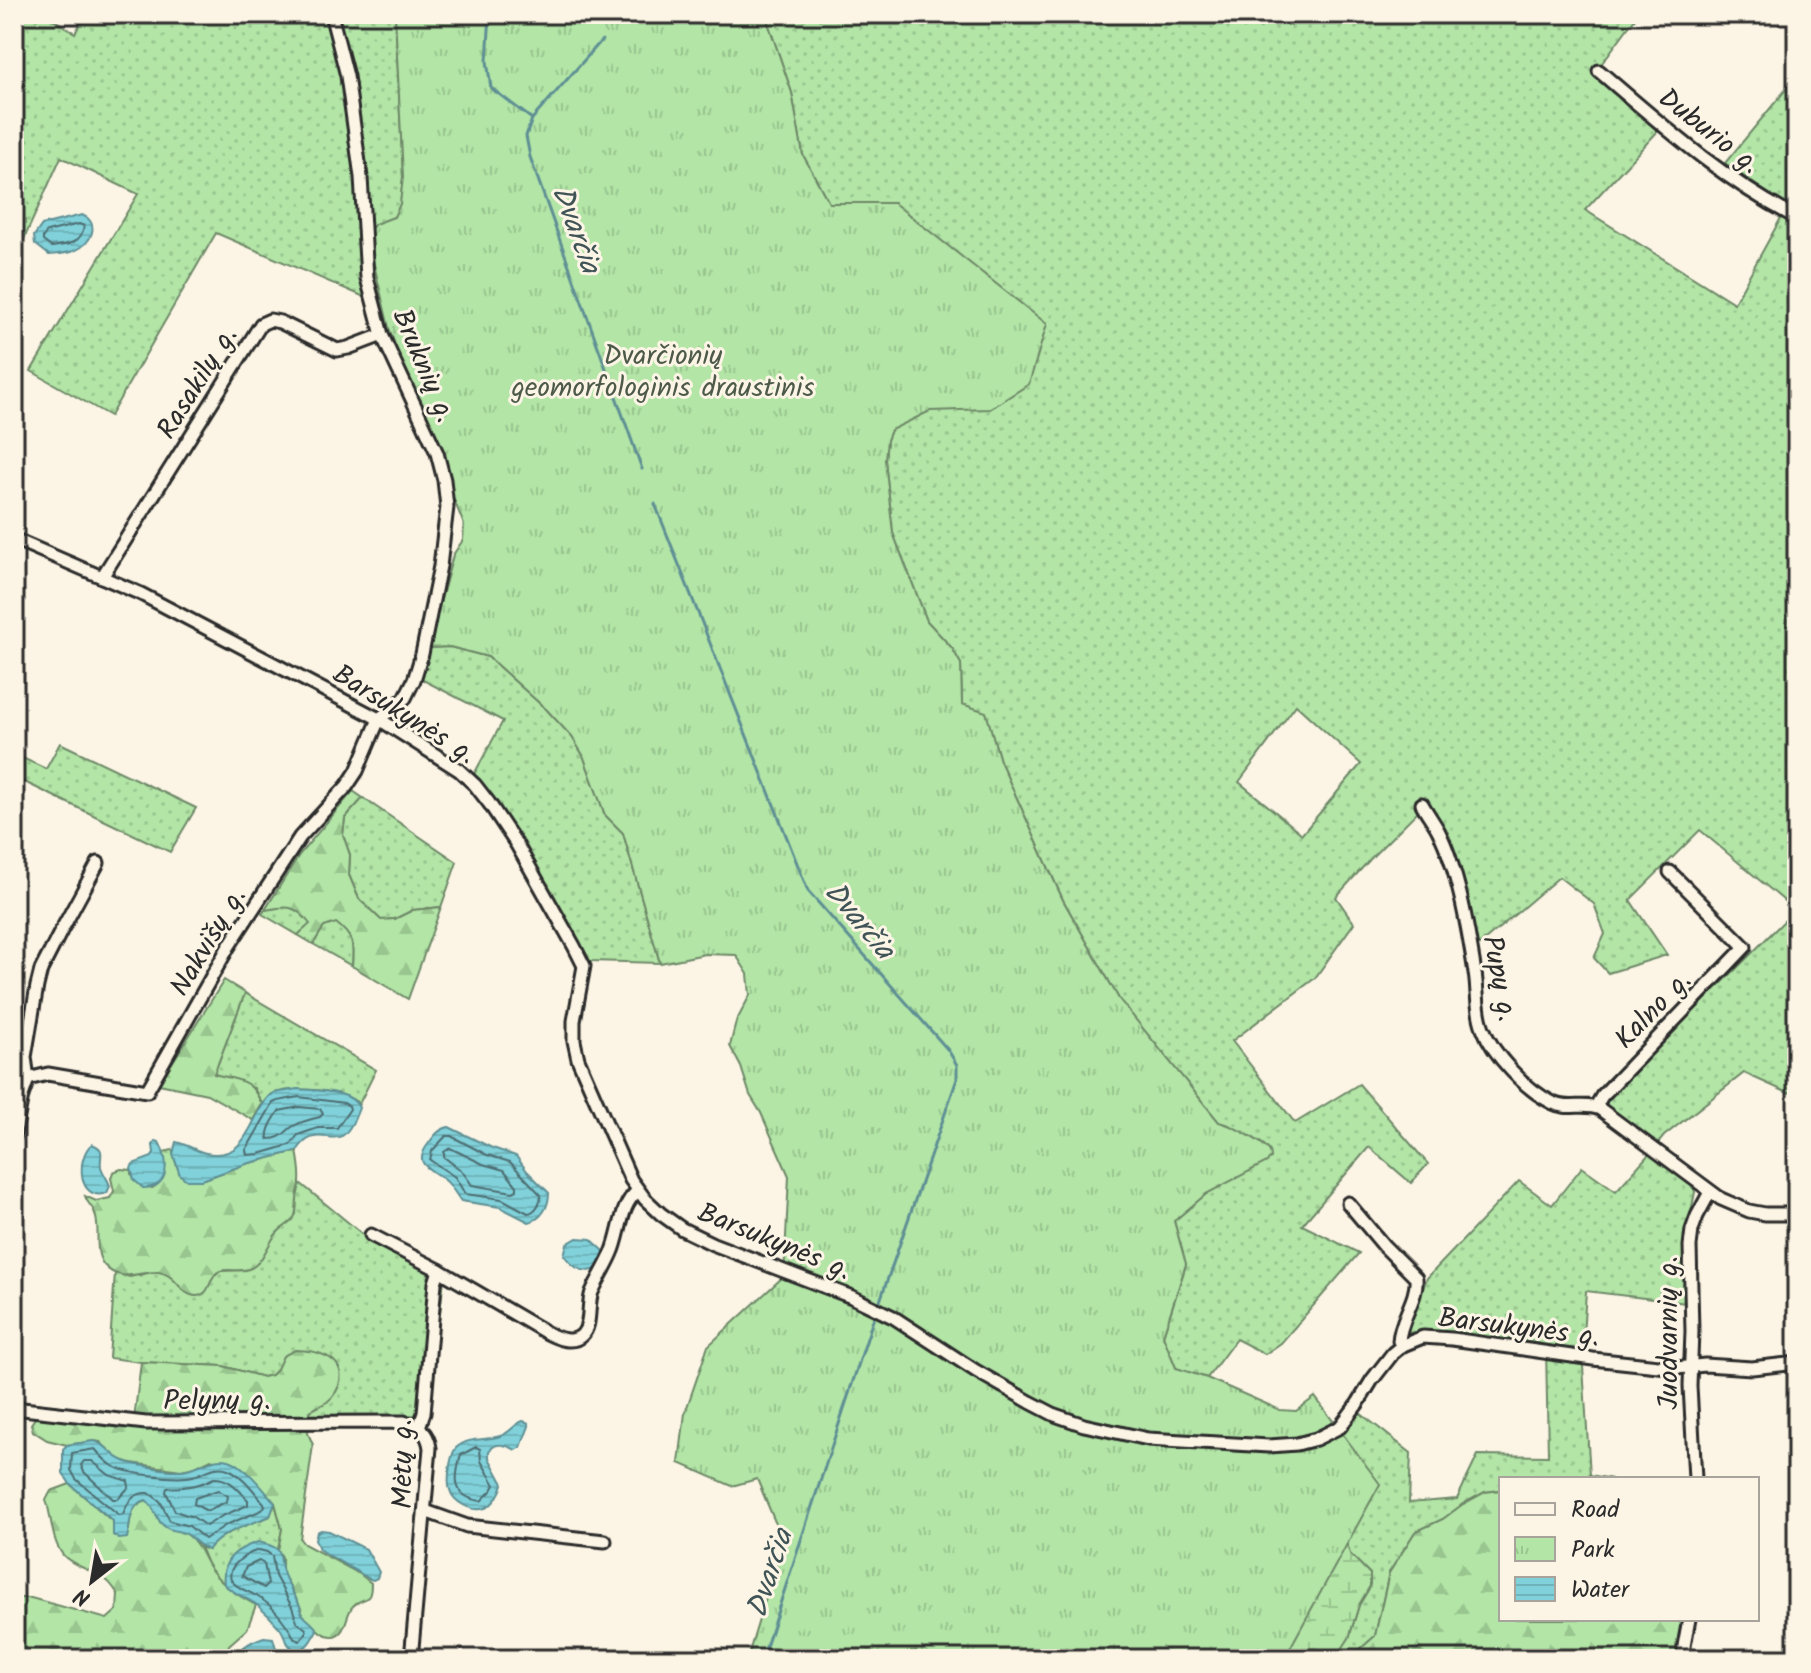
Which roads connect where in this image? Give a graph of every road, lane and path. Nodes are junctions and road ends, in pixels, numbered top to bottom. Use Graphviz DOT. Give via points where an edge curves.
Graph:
graph roads {
  1 [pos="331,14"];
  2 [pos="1599,71"];
  3 [pos="1797,218"];
  4 [pos="382,335"];
  5 [pos="14,539"];
  6 [pos="102,577"];
  7 [pos="379,719"];
  8 [pos="1422,804"];
  9 [pos="98,863"];
  10 [pos="1670,872"];
  11 [pos="28,1079"];
  12 [pos="1596,1106"];
  13 [pos="14,1137"];
  14 [pos="638,1191"];
  15 [pos="1710,1192"];
  16 [pos="1348,1203"];
  17 [pos="1797,1214"];
  18 [pos="371,1235"];
  19 [pos="439,1270"];
  20 [pos="1403,1345"];
  21 [pos="1797,1363"];
  22 [pos="1691,1367"];
  23 [pos="14,1408"];
  24 [pos="419,1427"];
  25 [pos="1695,1477"];
  26 [pos="425,1511"];
  27 [pos="605,1541"];
  28 [pos="1689,1621"];
  29 [pos="411,1659"];
  30 [pos="1684,1659"];
  1 -- 4 [label="street, Bruknių g." via="347,76 367,278"];
  2 -- 3 [label="street, Duburio g." via="1723,174"];
  4 -- 6 [label="street, Rasakilų g." via="337,350 280,322 261,324"];
  4 -- 7 [label="street, Bruknių g." via="437,453 447,507 440,566 414,680 405,698"];
  5 -- 6 [label="street, Barsukynės g."];
  6 -- 7 [label="street, Barsukynės g."];
  7 -- 11 [label="street, Nakvišų g." via="357,771 300,837 229,946 147,1091 48,1074"];
  7 -- 14 [label="street, Barsukynės g." via="475,785 517,845 574,946 584,966 574,1021 578,1059"];
  8 -- 12 [label="street, Pupų g." via="1438,830 1459,892 1480,1018 1491,1044 1541,1097 1561,1107"];
  9 -- 11 [label="street" via="41,970 25,1057"];
  10 -- 12 [label="street, Kalno g." via="1745,947"];
  11 -- 13 [label="street"];
  12 -- 15 [label="street"];
  14 -- 19 [label="street" via="626,1205 616,1244 592,1292 587,1327 577,1338 547,1333"];
  14 -- 20 [label="street, Barsukynės g." via="682,1229 893,1317 1055,1415 1148,1439 1269,1446 1316,1439 1340,1427 1384,1363"];
  15 -- 17 [label="street" via="1749,1211"];
  15 -- 22 [label="street, Juodvarnių g." via="1690,1246"];
  16 -- 20 [label="street" via="1416,1278 1400,1330"];
  18 -- 19 [label="street"];
  19 -- 24 [label="street, Mėtų g."];
  20 -- 22 [label="street, Barsukynės g." via="1432,1337"];
  21 -- 22 [label="street, Barsukynės g."];
  22 -- 25 [label="street, Juodvarnių g."];
  23 -- 24 [label="street, Pelynų g." via="146,1423 404,1422"];
  24 -- 26 [label="street, Mėtų g." via="430,1448"];
  26 -- 27 [label="street" via="467,1526"];
  26 -- 29 [label="street, Mėtų g."];
  28 -- 30 [label="street"];
}
